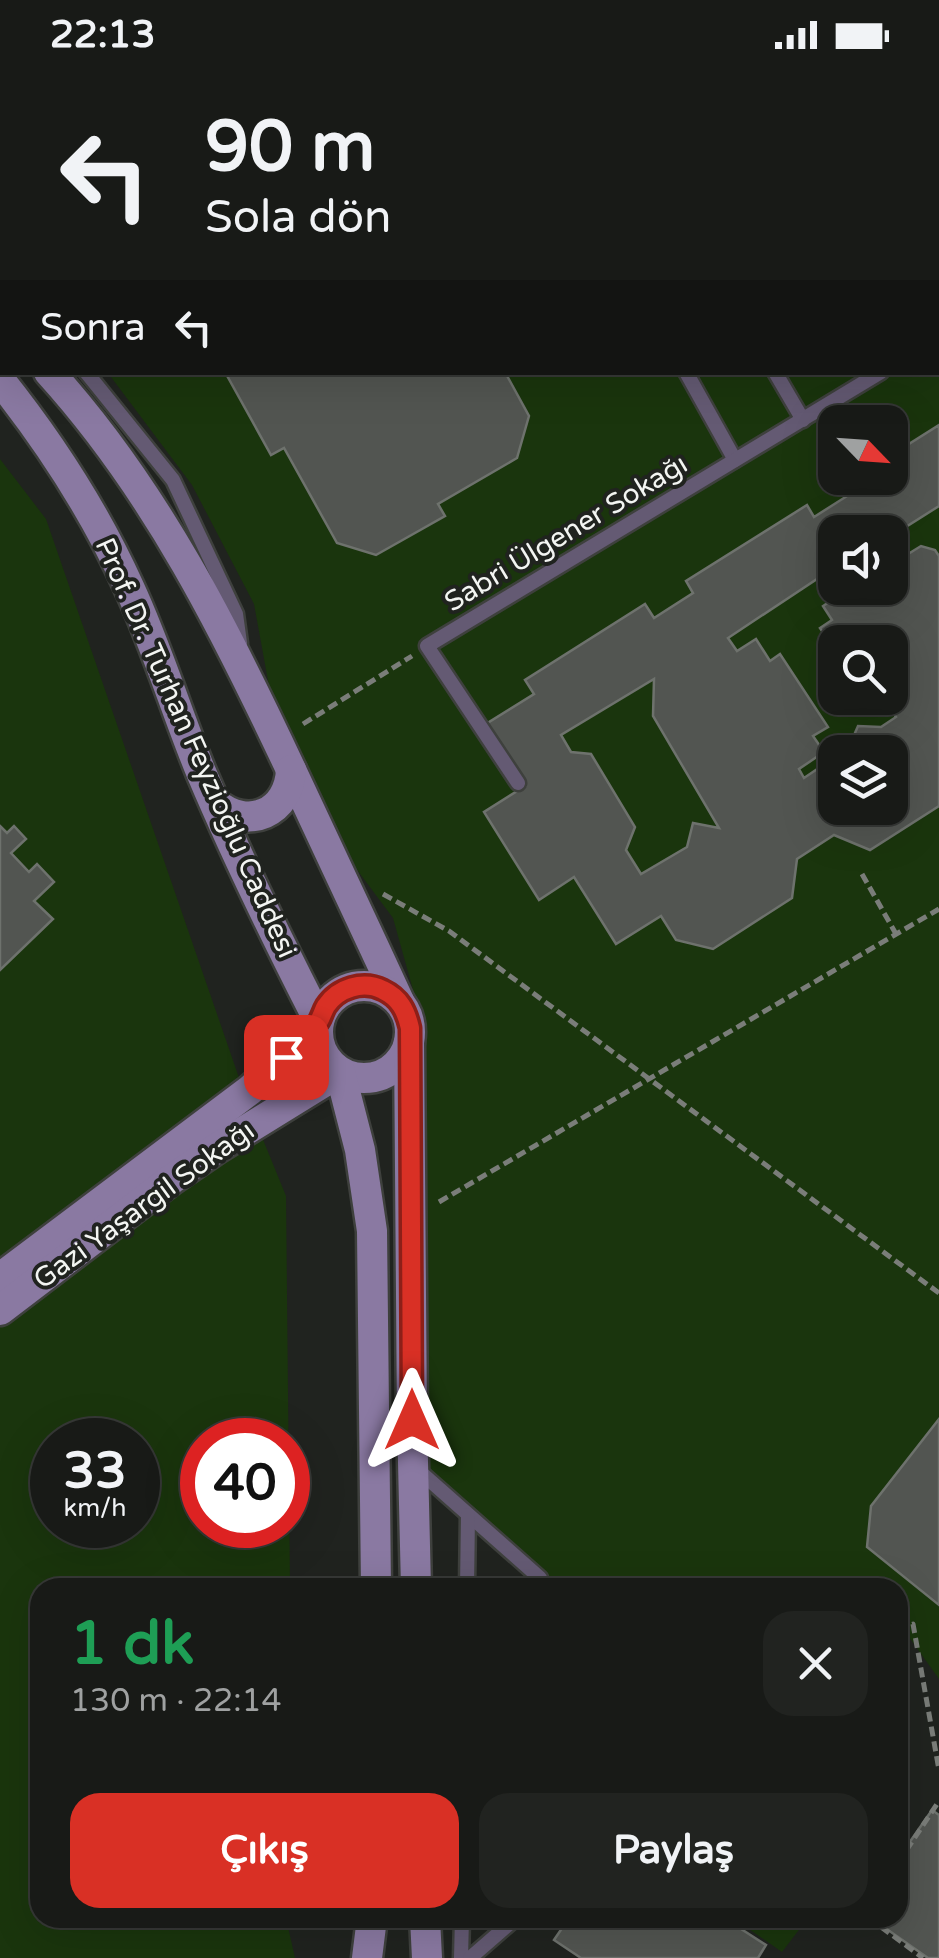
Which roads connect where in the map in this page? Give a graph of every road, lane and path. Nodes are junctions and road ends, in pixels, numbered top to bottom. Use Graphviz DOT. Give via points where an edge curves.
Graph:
graph roads {
  1 [pos="51,375"];
  2 [pos="88,375"];
  3 [pos="688,375"];
  4 [pos="777,375"];
  5 [pos="877,375"];
  6 [pos="5,395"];
  7 [pos="803,420"];
  8 [pos="735,460"];
  9 [pos="427,646"];
  10 [pos="243,668"];
  11 [pos="278,740"];
  12 [pos="291,770"];
  13 [pos="518,783"];
  14 [pos="215,803"];
  15 [pos="337,868"];
  16 [pos="862,874"];
  17 [pos="939,909"];
  18 [pos="896,934"];
  19 [pos="399,1001"];
  20 [pos="319,1021"];
  21 [pos="410,1042"];
  22 [pos="340,1072"];
  23 [pos="648,1079"];
  24 [pos="410,1219"];
  25 [pos="0,1278"];
  26 [pos="939,1294"];
  27 [pos="0,1310"];
  28 [pos="413,1466"];
  29 [pos="468,1514"];
  30 [pos="376,1578"];
  31 [pos="416,1578"];
  32 [pos="467,1578"];
  33 [pos="540,1578"];
  34 [pos="908,1625"];
  35 [pos="939,1770"];
  36 [pos="939,1801"];
  37 [pos="908,1848"];
  38 [pos="371,1928"];
  39 [pos="425,1928"];
  40 [pos="462,1928"];
  41 [pos="504,1928"];
  42 [pos="883,1928"];
  43 [pos="368,1958"];
  44 [pos="426,1958"];
  45 [pos="461,1958"];
  46 [pos="470,1958"];
  47 [pos="924,1958"];
  1 -- 10 [label="street" via="141,488"];
  2 -- 10 [label="lane" via="173,480 236,614"];
  3 -- 8 [label="lane"];
  4 -- 7 [label="lane"];
  5 -- 7 [label="lane, Sabri Ülgener Sokağı"];
  6 -- 14 [label="street, Prof. Dr. Turhan Feyzioğlu Caddesi" via="57,457 108,542"];
  7 -- 8 [label="lane, Sabri Ülgener Sokağı"];
  8 -- 9 [label="lane, Sabri Ülgener Sokağı"];
  9 -- 11 [label="path, Sabri Ülgener Sokağı"];
  9 -- 13 [label="lane"];
  10 -- 11 [label="street"];
  11 -- 12 [label="street"];
  12 -- 14 [label="street" via="287,792 263,814 237,816"];
  12 -- 15 [label="street"];
  14 -- 20 [label="street, Prof. Dr. Turhan Feyzioğlu Caddesi"];
  15 -- 19 [label="street"];
  15 -- 23 [label="path" via="448,931"];
  16 -- 18 [label="path"];
  17 -- 18 [label="path"];
  18 -- 23 [label="path"];
  19 -- 20 [label="street" via="360,985 334,996"];
  19 -- 21 [label="street"];
  20 -- 22 [label="street" via="321,1050"];
  20 -- 25 [label="street, Gazi Yaşargil Sokağı" via="250,1090"];
  21 -- 22 [label="street" via="382,1075"];
  21 -- 24 [label="street"];
  22 -- 27 [label="street, Gazi Yaşargil Sokağı" via="217,1148"];
  22 -- 30 [label="street" via="372,1231"];
  23 -- 24 [label="path"];
  23 -- 26 [label="path"];
  24 -- 28 [label="street"];
  28 -- 29 [label="lane"];
  28 -- 31 [label="street"];
  29 -- 32 [label="lane"];
  29 -- 33 [label="lane"];
  34 -- 35 [label="path" via="913,1624"];
  36 -- 37 [label="path"];
  38 -- 43 [label="street"];
  39 -- 44 [label="street"];
  40 -- 45 [label="lane"];
  41 -- 46 [label="lane"];
  42 -- 47 [label="path"];
}
